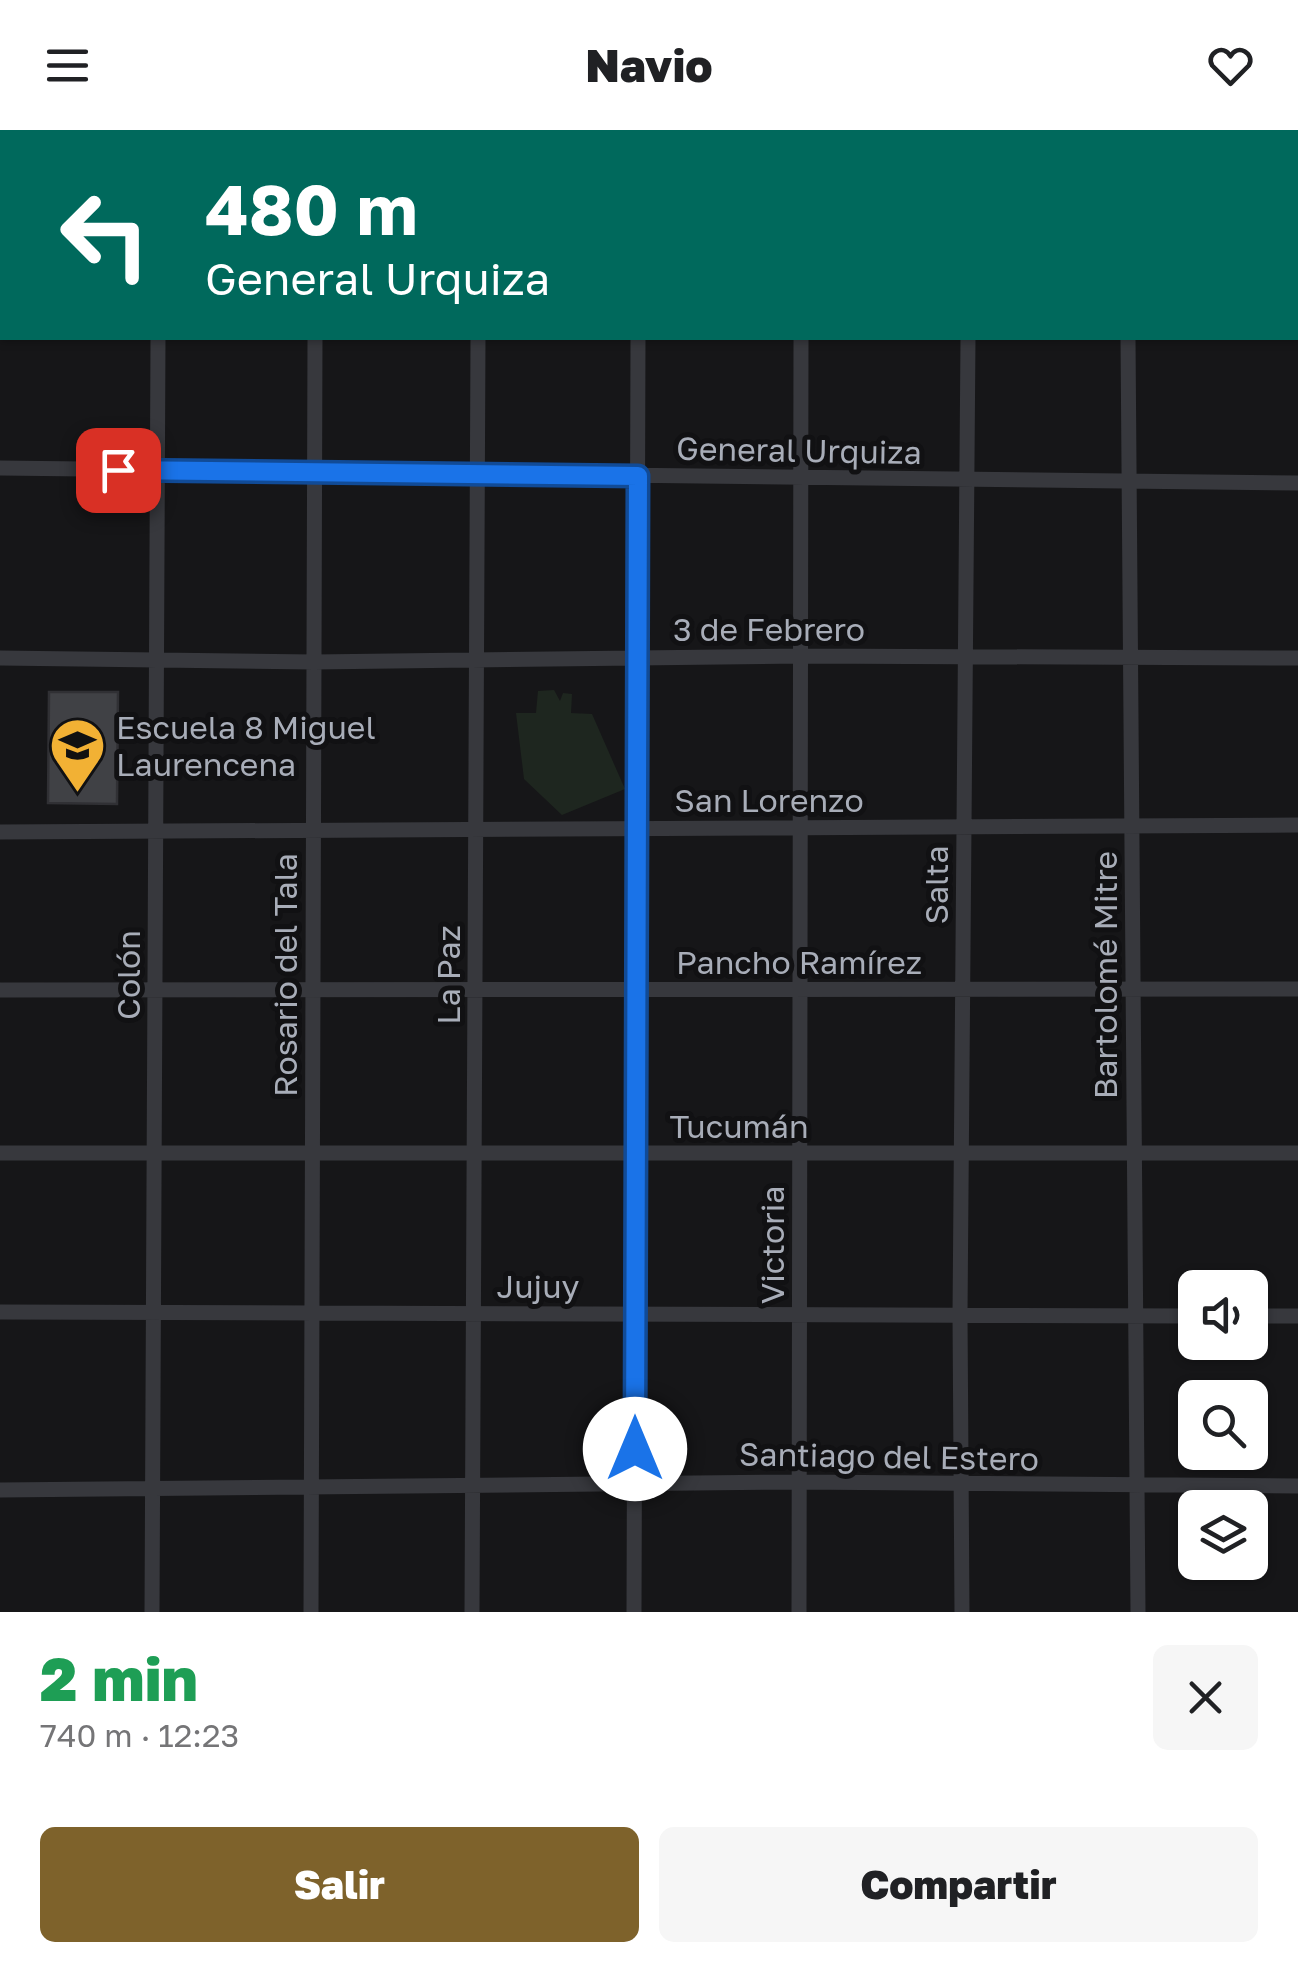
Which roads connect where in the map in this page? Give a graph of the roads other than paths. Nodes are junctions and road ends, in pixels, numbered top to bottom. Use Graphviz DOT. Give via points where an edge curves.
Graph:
graph roads {
  1 [pos="158,340"];
  2 [pos="314,340"];
  3 [pos="478,340"];
  4 [pos="638,340"];
  5 [pos="801,340"];
  6 [pos="968,340"];
  7 [pos="1128,340"];
  8 [pos="0,468"];
  9 [pos="157,470"];
  10 [pos="314,472"];
  11 [pos="477,474"];
  12 [pos="638,476"];
  13 [pos="801,477"];
  14 [pos="967,479"];
  15 [pos="1129,481"];
  16 [pos="1298,483"];
  17 [pos="800,656"];
  18 [pos="638,657"];
  19 [pos="0,658"];
  20 [pos="966,658"];
  21 [pos="1131,658"];
  22 [pos="1298,658"];
  23 [pos="156,662"];
  24 [pos="314,662"];
  25 [pos="474,662"];
  26 [pos="1298,825"];
  27 [pos="1132,826"];
  28 [pos="964,827"];
  29 [pos="800,828"];
  30 [pos="637,829"];
  31 [pos="313,830"];
  32 [pos="475,830"];
  33 [pos="156,831"];
  34 [pos="0,832"];
  35 [pos="963,989"];
  36 [pos="1133,989"];
  37 [pos="1298,989"];
  38 [pos="0,990"];
  39 [pos="155,990"];
  40 [pos="313,990"];
  41 [pos="476,990"];
  42 [pos="636,990"];
  43 [pos="800,990"];
  44 [pos="154,1153"];
  45 [pos="312,1153"];
  46 [pos="636,1153"];
  47 [pos="800,1153"];
  48 [pos="962,1153"];
  49 [pos="1134,1153"];
  50 [pos="1298,1153"];
  51 [pos="0,1154"];
  52 [pos="476,1154"];
  53 [pos="0,1312"];
  54 [pos="154,1313"];
  55 [pos="312,1313"];
  56 [pos="475,1314"];
  57 [pos="636,1314"];
  58 [pos="799,1315"];
  59 [pos="960,1315"];
  60 [pos="1136,1316"];
  61 [pos="1178,1316"];
  62 [pos="1268,1316"];
  63 [pos="1298,1316"];
  64 [pos="799,1482"];
  65 [pos="635,1483"];
  66 [pos="961,1484"];
  67 [pos="1137,1486"];
  68 [pos="1298,1486"];
  69 [pos="153,1487"];
  70 [pos="311,1487"];
  71 [pos="474,1487"];
  72 [pos="0,1490"];
  73 [pos="152,1612"];
  74 [pos="311,1612"];
  75 [pos="472,1612"];
  76 [pos="634,1612"];
  77 [pos="799,1612"];
  78 [pos="962,1612"];
  79 [pos="1138,1612"];
  1 -- 9 [label="street, Colón"];
  2 -- 10 [label="street, Rosario del Tala"];
  3 -- 11 [label="street, La Paz"];
  4 -- 12 [label="street"];
  5 -- 13 [label="street, Victoria"];
  6 -- 14 [label="street, Salta"];
  7 -- 15 [label="street, Bartolomé Mitre"];
  8 -- 9 [label="street, General Urquiza"];
  9 -- 10 [label="street, General Urquiza"];
  9 -- 23 [label="street, Colón"];
  10 -- 11 [label="street, General Urquiza"];
  10 -- 24 [label="street, Rosario del Tala"];
  11 -- 12 [label="street, General Urquiza"];
  11 -- 25 [label="street, La Paz"];
  12 -- 13 [label="street, General Urquiza"];
  12 -- 18 [label="street"];
  13 -- 14 [label="street, General Urquiza"];
  13 -- 17 [label="street, Victoria"];
  14 -- 15 [label="street, General Urquiza"];
  14 -- 20 [label="street, Salta"];
  15 -- 16 [label="street, General Urquiza"];
  15 -- 21 [label="street, Bartolomé Mitre"];
  17 -- 18 [label="street, 3 de Febrero"];
  17 -- 20 [label="street, 3 de Febrero"];
  17 -- 29 [label="street, Victoria"];
  18 -- 25 [label="street, 3 de Febrero"];
  18 -- 30 [label="street"];
  19 -- 23 [label="street, 3 de Febrero"];
  20 -- 21 [label="street, 3 de Febrero"];
  20 -- 28 [label="street, Salta"];
  21 -- 22 [label="street, 3 de Febrero"];
  21 -- 27 [label="street, Bartolomé Mitre"];
  23 -- 24 [label="street, 3 de Febrero"];
  23 -- 33 [label="street, Colón"];
  24 -- 25 [label="street, 3 de Febrero"];
  24 -- 31 [label="street, Rosario del Tala"];
  25 -- 32 [label="street, La Paz"];
  26 -- 27 [label="street, San Lorenzo"];
  27 -- 28 [label="street, San Lorenzo"];
  27 -- 36 [label="street, Bartolomé Mitre"];
  28 -- 29 [label="street, San Lorenzo"];
  28 -- 35 [label="street, Salta"];
  29 -- 30 [label="street, San Lorenzo"];
  29 -- 43 [label="street, Victoria"];
  30 -- 32 [label="street, San Lorenzo"];
  30 -- 42 [label="street"];
  31 -- 32 [label="street, San Lorenzo"];
  31 -- 33 [label="street, San Lorenzo"];
  31 -- 40 [label="street, Rosario del Tala"];
  32 -- 41 [label="street, La Paz"];
  33 -- 34 [label="street, San Lorenzo"];
  33 -- 39 [label="street, Colón"];
  35 -- 36 [label="street, Pancho Ramírez"];
  35 -- 43 [label="street, Pancho Ramírez"];
  35 -- 48 [label="street, Salta"];
  36 -- 37 [label="street, Pancho Ramírez"];
  36 -- 49 [label="street, Bartolomé Mitre"];
  38 -- 39 [label="street, Pancho Ramírez"];
  39 -- 40 [label="street, Pancho Ramírez"];
  39 -- 44 [label="street, Colón"];
  40 -- 41 [label="street, Pancho Ramírez"];
  40 -- 45 [label="street, Rosario del Tala"];
  41 -- 42 [label="street, Pancho Ramírez"];
  41 -- 52 [label="street, La Paz"];
  42 -- 43 [label="street, Pancho Ramírez"];
  42 -- 46 [label="street"];
  43 -- 47 [label="street, Victoria"];
  44 -- 45 [label="street, Tucumán"];
  44 -- 51 [label="street, Tucumán"];
  44 -- 54 [label="street, Colón"];
  45 -- 52 [label="street, Tucumán"];
  45 -- 55 [label="street, Rosario del Tala"];
  46 -- 47 [label="street, Tucumán"];
  46 -- 52 [label="street, Tucumán"];
  46 -- 57 [label="street"];
  47 -- 48 [label="street, Tucumán"];
  47 -- 58 [label="street, Victoria"];
  48 -- 49 [label="street, Tucumán"];
  48 -- 59 [label="street, Salta"];
  49 -- 50 [label="street, Tucumán"];
  49 -- 60 [label="street, Bartolomé Mitre"];
  52 -- 56 [label="street, La Paz"];
  53 -- 54 [label="street, Jujuy"];
  54 -- 55 [label="street, Jujuy"];
  54 -- 69 [label="street, Colón"];
  55 -- 56 [label="street, Jujuy"];
  55 -- 70 [label="street, Rosario del Tala"];
  56 -- 57 [label="street, Jujuy"];
  56 -- 71 [label="street, La Paz"];
  57 -- 58 [label="street, Jujuy"];
  57 -- 65 [label="street"];
  58 -- 59 [label="street, Jujuy"];
  58 -- 64 [label="street, Victoria"];
  59 -- 60 [label="street, Jujuy"];
  59 -- 66 [label="street, Salta"];
  60 -- 61 [label="street, Jujuy"];
  60 -- 67 [label="street, Bartolomé Mitre"];
  62 -- 63 [label="street"];
  64 -- 65 [label="street, Santiago del Estero"];
  64 -- 66 [label="street, Santiago del Estero"];
  64 -- 77 [label="street, Victoria"];
  65 -- 71 [label="street, Santiago del Estero"];
  65 -- 76 [label="street"];
  66 -- 67 [label="street, Santiago del Estero"];
  66 -- 78 [label="street, Salta"];
  67 -- 68 [label="street, Santiago del Estero"];
  67 -- 79 [label="street, Bartolomé Mitre"];
  69 -- 70 [label="street, Santiago del Estero"];
  69 -- 72 [label="street, Santiago del Estero"];
  69 -- 73 [label="street, Colón"];
  70 -- 71 [label="street, Santiago del Estero"];
  70 -- 74 [label="street, Rosario del Tala"];
  71 -- 75 [label="street, La Paz"];
}
